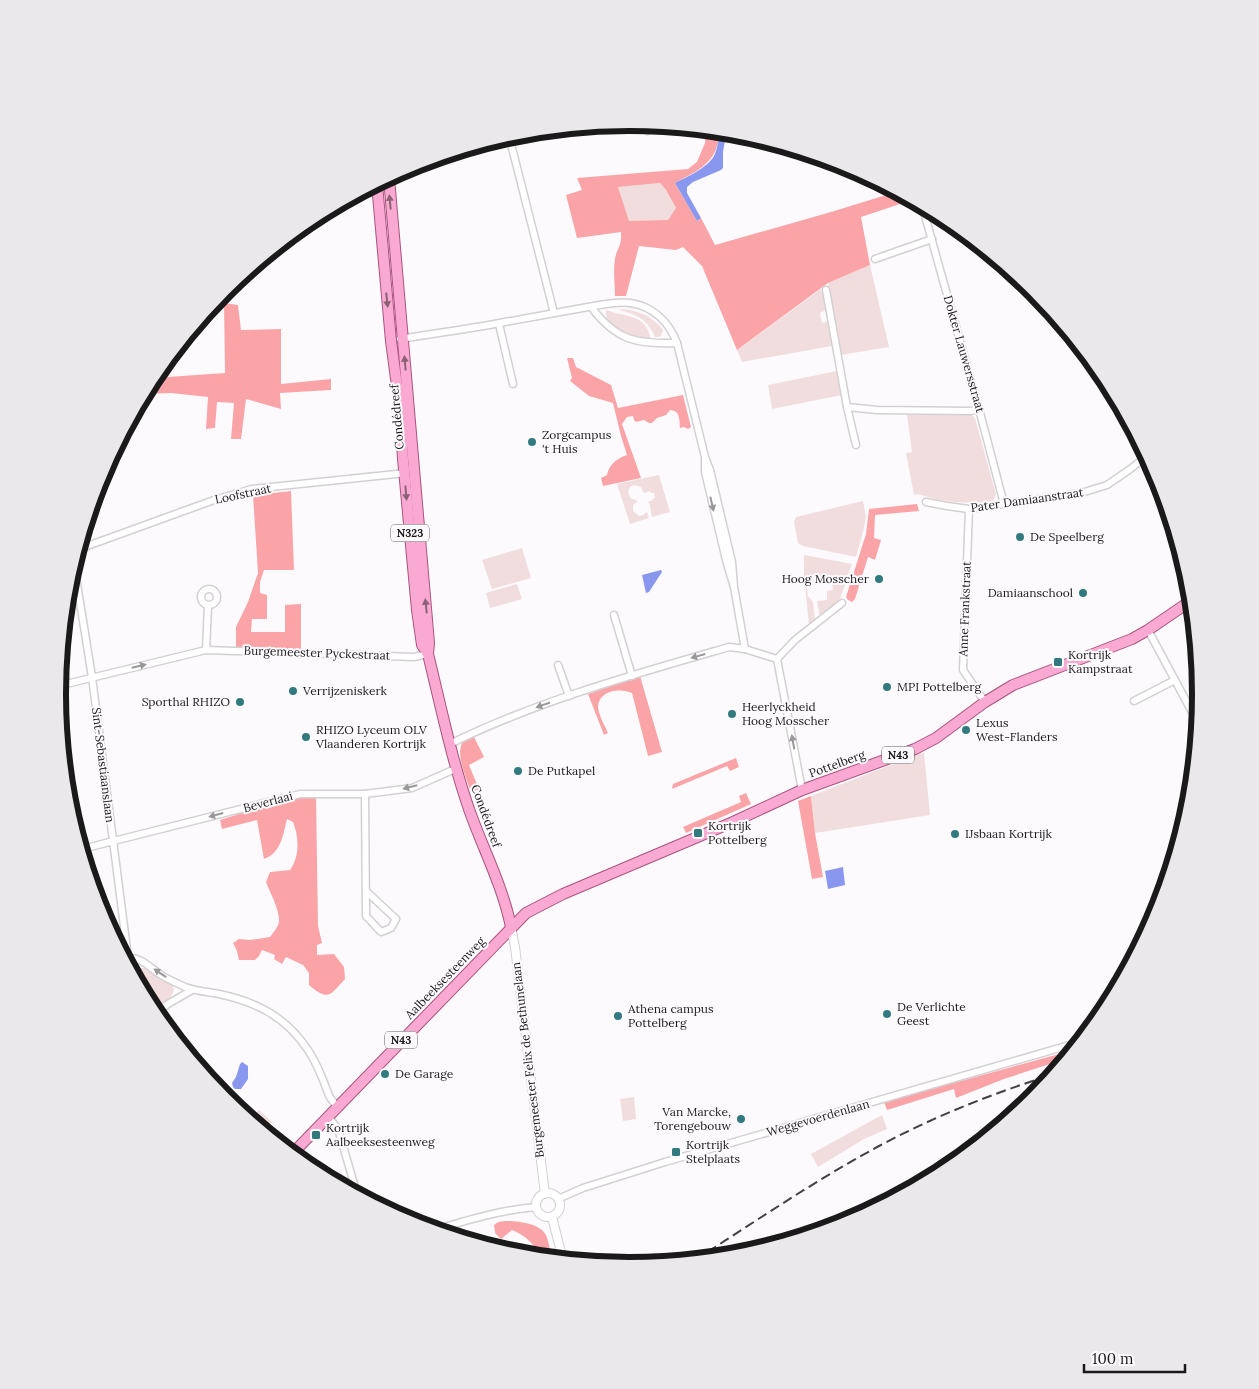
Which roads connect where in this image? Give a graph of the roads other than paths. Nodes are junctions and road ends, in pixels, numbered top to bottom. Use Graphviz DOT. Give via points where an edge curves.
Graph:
graph roads {
  1 [pos="511,144"];
  2 [pos="390,185"];
  3 [pos="378,190"];
  4 [pos="925,216"];
  5 [pos="932,239"];
  6 [pos="875,259"];
  7 [pos="826,290"];
  8 [pos="592,307"];
  9 [pos="554,313"];
  10 [pos="499,324"];
  11 [pos="403,339"];
  12 [pos="391,341"];
  13 [pos="677,343"];
  14 [pos="514,384"];
  15 [pos="847,407"];
  16 [pos="979,409"];
  17 [pos="856,445"];
  18 [pos="1142,460"];
  19 [pos="409,474"];
  20 [pos="926,502"];
  21 [pos="1004,504"];
  22 [pos="969,509"];
  23 [pos="86,547"];
  24 [pos="77,584"];
  25 [pos="842,603"];
  26 [pos="1185,605"];
  27 [pos="208,606"];
  28 [pos="614,615"];
  29 [pos="1148,630"];
  30 [pos="745,649"];
  31 [pos="206,650"];
  32 [pos="428,654"];
  33 [pos="777,659"];
  34 [pos="558,664"];
  35 [pos="632,676"];
  36 [pos="92,677"];
  37 [pos="1175,680"];
  38 [pos="66,684"];
  39 [pos="569,696"];
  40 [pos="1134,701"];
  41 [pos="985,702"];
  42 [pos="1193,712"];
  43 [pos="450,744"];
  44 [pos="456,769"];
  45 [pos="802,790"];
  46 [pos="365,794"];
  47 [pos="113,842"];
  48 [pos="87,848"];
  49 [pos="366,892"];
  50 [pos="511,927"];
  51 [pos="127,949"];
  52 [pos="132,958"];
  53 [pos="192,990"];
  54 [pos="162,1009"];
  55 [pos="1070,1045"];
  56 [pos="338,1107"];
  57 [pos="328,1116"];
  58 [pos="297,1148"];
  59 [pos="355,1186"];
  60 [pos="545,1194"];
  61 [pos="558,1199"];
  62 [pos="536,1207"];
  63 [pos="552,1217"];
  64 [pos="445,1227"];
  65 [pos="561,1254"];
  1 -- 9 [label="street"];
  11 -- 2 [label="main road, Condédreef / N323, one-way"];
  3 -- 12 [label="main road, Condédreef / N323, one-way"];
  4 -- 5 [label="street, Dokter Lauwersstraat"];
  5 -- 6 [label="street"];
  5 -- 16 [label="street, Dokter Lauwersstraat"];
  7 -- 15 [label="street"];
  8 -- 9 [label="street"];
  8 -- 13 [label="street" via="611,328 634,340"];
  8 -- 13 [label="street" via="619,302 650,310 670,327"];
  9 -- 10 [label="street"];
  10 -- 11 [label="street"];
  10 -- 14 [label="street"];
  11 -- 12 [label="street"];
  19 -- 11 [label="main road, Condédreef / N323, one-way"];
  12 -- 19 [label="main road, Condédreef / N323"];
  13 -- 30 [label="street" via="734,587"];
  15 -- 16 [label="street" via="877,410"];
  15 -- 17 [label="street"];
  16 -- 21 [label="street, Dokter Lauwersstraat"];
  18 -- 21 [label="street, Pater Damiaanstraat" via="1107,485 1096,489"];
  19 -- 23 [label="street, Loofstraat" via="252,489"];
  19 -- 32 [label="main road, Condédreef / N323" via="417,610 422,645"];
  20 -- 22 [label="street, Pater Damiaanstraat"];
  21 -- 22 [label="street, Pater Damiaanstraat"];
  22 -- 41 [label="street, Anne Frankstraat" via="963,670"];
  24 -- 36 [label="street, Sint-Sebastiaanslaan"];
  25 -- 33 [label="street" via="795,640"];
  26 -- 29 [label="main road, Pottelberg / N43"];
  27 -- 31 [label="street"];
  28 -- 35 [label="street"];
  29 -- 37 [label="street"];
  29 -- 41 [label="main road, Pottelberg / N43" via="1013,685"];
  30 -- 33 [label="street"];
  30 -- 35 [label="street, one-way" via="729,647"];
  31 -- 32 [label="street, Burgemeester Pyckestraat" via="414,657"];
  36 -- 31 [label="street, Burgemeester Pyckestraat, one-way"];
  32 -- 43 [label="main road, Condédreef / N323"];
  45 -- 33 [label="street, one-way"];
  34 -- 39 [label="street"];
  35 -- 39 [label="street"];
  36 -- 38 [label="street, Burgemeester Pyckestraat"];
  36 -- 47 [label="street, Sint-Sebastiaanslaan"];
  37 -- 40 [label="street"];
  37 -- 42 [label="street"];
  39 -- 43 [label="street, one-way"];
  41 -- 45 [label="main road, Pottelberg / N43" via="936,738 915,749"];
  43 -- 44 [label="main road, Condédreef / N323"];
  44 -- 46 [label="street, Beverlaai, one-way" via="412,788"];
  44 -- 50 [label="main road, Condédreef / N323"];
  45 -- 50 [label="main road, Pottelberg / N43" via="564,894 526,913"];
  46 -- 47 [label="street, Beverlaai, one-way" via="300,794"];
  46 -- 49 [label="street"];
  47 -- 48 [label="street, Beverlaai"];
  47 -- 51 [label="street, Sint-Sebastiaanslaan"];
  49 -- 49 [label="street" via="366,916 381,932 391,928 396,919"];
  50 -- 56 [label="main road, Aalbeeksesteenweg / N43"];
  50 -- 60 [label="street, Burgemeester Felix de Bethunelaan"];
  53 -- 52 [label="street, one-way" via="161,975 141,960"];
  53 -- 54 [label="street"];
  53 -- 56 [label="street" via="252,1003 284,1022 308,1050 330,1098"];
  55 -- 61 [label="street, Weggevoerdenlaan" via="665,1162"];
  56 -- 57 [label="main road, Aalbeeksesteenweg / N43"];
  57 -- 58 [label="main road, Aalbeeksesteenweg / N43"];
  57 -- 59 [label="street" via="338,1129"];
  60 -- 61 [label="street"];
  60 -- 62 [label="street" via="538,1198"];
  61 -- 63 [label="street" via="559,1209"];
  62 -- 63 [label="street" via="541,1216"];
  62 -- 64 [label="street" via="513,1209"];
  63 -- 65 [label="street"];
}
